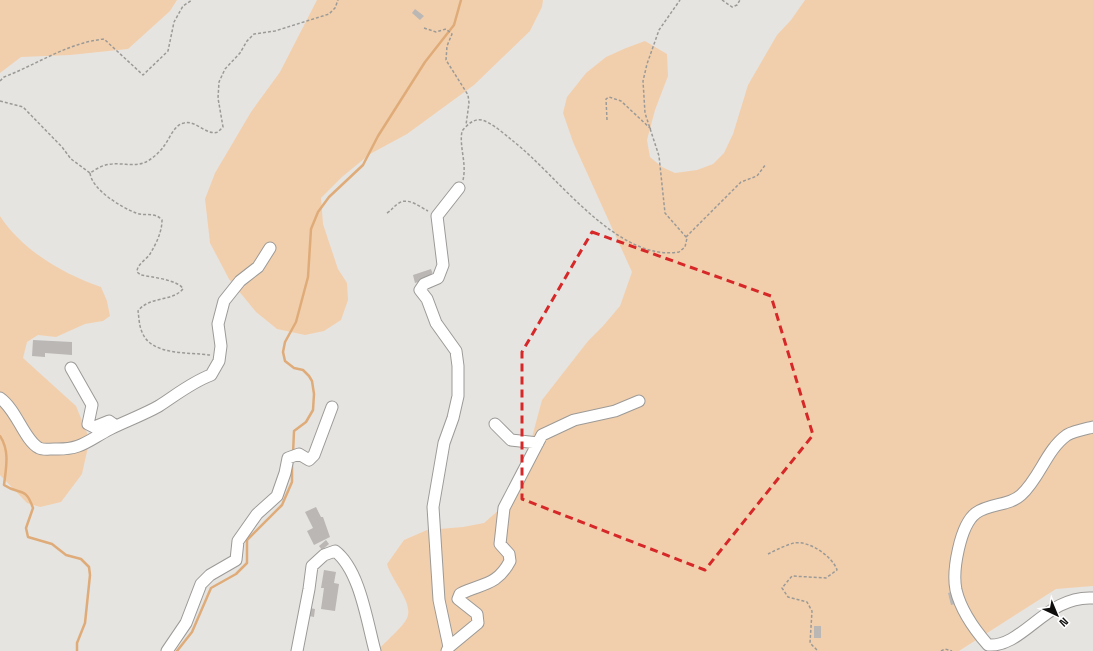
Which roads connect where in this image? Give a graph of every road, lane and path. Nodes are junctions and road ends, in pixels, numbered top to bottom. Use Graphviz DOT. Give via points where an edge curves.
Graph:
graph roads {
  1 [pos="192,0"];
  2 [pos="338,0"];
  3 [pos="680,0"];
  4 [pos="722,0"];
  5 [pos="740,0"];
  6 [pos="424,28"];
  7 [pos="0,81"];
  8 [pos="0,101"];
  9 [pos="607,120"];
  10 [pos="466,126"];
  11 [pos="651,130"];
  12 [pos="766,164"];
  13 [pos="90,173"];
  14 [pos="459,188"];
  15 [pos="387,213"];
  16 [pos="437,216"];
  17 [pos="686,237"];
  18 [pos="270,248"];
  19 [pos="220,356"];
  20 [pos="71,368"];
  21 [pos="0,398"];
  22 [pos="639,401"];
  23 [pos="332,407"];
  24 [pos="495,424"];
  25 [pos="116,426"];
  26 [pos="1093,427"];
  27 [pos="538,443"];
  28 [pos="768,554"];
  29 [pos="1093,598"];
  30 [pos="1007,646"];
  31 [pos="448,649"];
  32 [pos="167,651"];
  33 [pos="297,651"];
  34 [pos="375,651"];
  35 [pos="818,651"];
  36 [pos="941,651"];
  37 [pos="952,651"];
  1 -- 7 [label="path" via="183,6 174,22 168,51 143,76 104,39 70,46"];
  2 -- 13 [label="path" via="329,14 275,31 254,34 247,41 225,69 219,82 218,98 223,127 218,132 211,132 189,122 182,123 156,155 144,163 111,164"];
  3 -- 11 [label="path" via="659,30 645,70 644,101"];
  4 -- 5 [label="path" via="732,7"];
  6 -- 10 [label="path" via="436,32 446,29 452,34 447,46 446,60 468,95"];
  8 -- 13 [label="path" via="23,107 71,159"];
  9 -- 11 [label="path" via="605,103 609,97 621,101"];
  10 -- 14 [label="path" via="461,137 466,169"];
  10 -- 17 [label="path" via="474,120 482,120 494,126 527,152 595,218 635,247 655,253 680,252 687,243"];
  11 -- 17 [label="path" via="659,156 665,213"];
  12 -- 17 [label="path" via="757,176 741,182"];
  13 -- 19 [label="path" via="90,179 110,199 137,214 153,214 162,220 158,239 137,272 180,284 182,289 172,295 148,302 138,311 146,340 163,350"];
  14 -- 16 [label="street"];
  15 -- 16 [label="path" via="404,200"];
  16 -- 31 [label="street" via="443,265 438,278 424,284 420,290 436,323 456,351 458,366 458,396 444,443 432,507 439,600"];
  18 -- 19 [label="street" via="258,267 240,281 224,301 218,324"];
  19 -- 25 [label="street" via="211,375 198,380 132,421"];
  20 -- 25 [label="street" via="92,405 88,424 94,427 109,421"];
  21 -- 25 [label="street" via="13,410 33,444 40,448 69,450"];
  22 -- 27 [label="street" via="615,411 574,420 542,435"];
  23 -- 32 [label="street" via="314,454 309,460 298,454 288,458 277,496 257,514 238,541 236,560 210,575 201,584 186,623"];
  24 -- 27 [label="street" via="511,440"];
  26 -- 30 [label="street" via="1068,435 1054,448 1033,482 1020,496 990,505 975,514 963,532 958,547 956,589 961,602 976,632 988,645"];
  27 -- 31 [label="street" via="504,508 500,544 509,554 510,562 504,573 496,580 460,594 458,599 477,614 478,623"];
  28 -- 35 [label="path" via="796,542 819,550 835,563 838,570 826,578 792,576 782,588 788,597 807,602 812,611 810,643"];
  29 -- 30 [label="street" via="1067,602 1045,613"];
  33 -- 34 [label="street" via="312,566 324,555 335,551 343,557 353,577"];
  36 -- 37 [label="path"];
}
